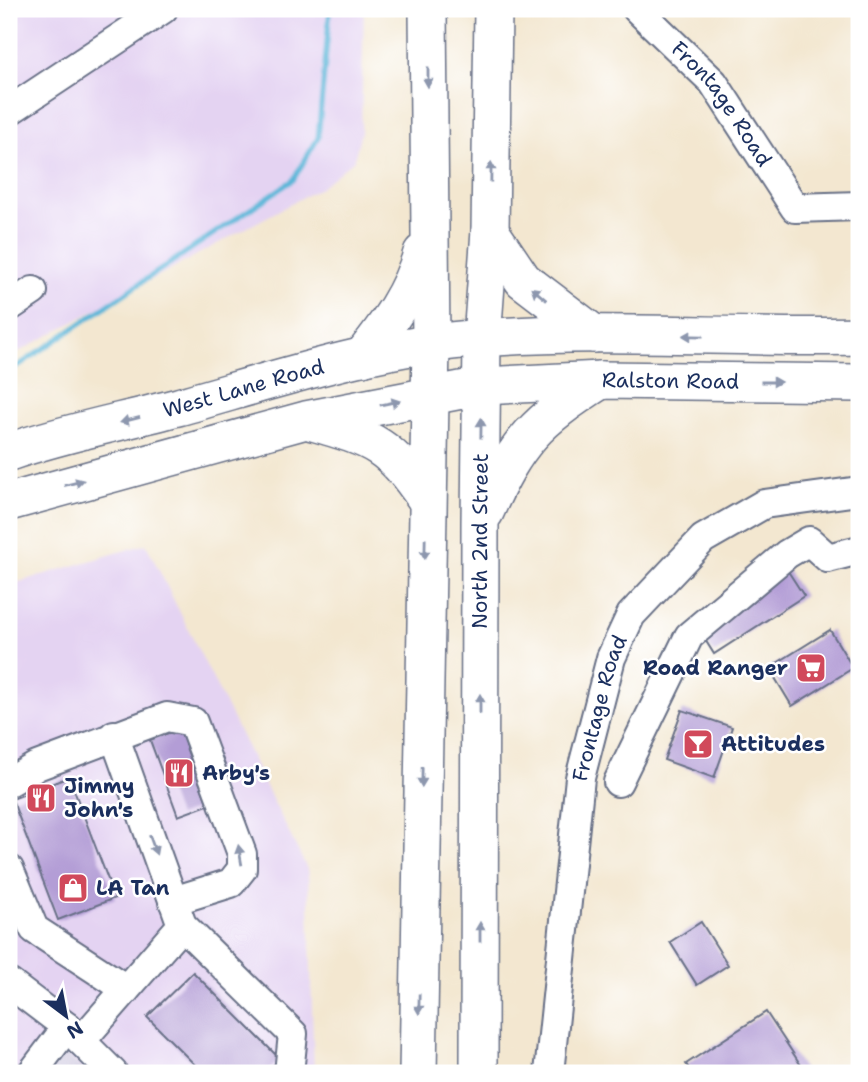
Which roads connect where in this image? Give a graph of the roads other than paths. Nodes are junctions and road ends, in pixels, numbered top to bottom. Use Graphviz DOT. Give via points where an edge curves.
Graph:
graph roads {
  1 [pos="163,9"];
  2 [pos="428,9"];
  3 [pos="493,9"];
  4 [pos="637,9"];
  5 [pos="9,111"];
  6 [pos="859,206"];
  7 [pos="490,231"];
  8 [pos="429,232"];
  9 [pos="33,291"];
  10 [pos="9,307"];
  11 [pos="594,334"];
  12 [pos="859,336"];
  13 [pos="482,338"];
  14 [pos="431,344"];
  15 [pos="362,357"];
  16 [pos="601,380"];
  17 [pos="859,383"];
  18 [pos="482,386"];
  19 [pos="429,395"];
  20 [pos="306,420"];
  21 [pos="9,452"];
  22 [pos="859,491"];
  23 [pos="426,499"];
  24 [pos="9,502"];
  25 [pos="480,523"];
  26 [pos="859,550"];
  27 [pos="114,735"];
  28 [pos="9,782"];
  29 [pos="618,782"];
  30 [pos="9,869"];
  31 [pos="177,913"];
  32 [pos="9,983"];
  33 [pos="126,989"];
  34 [pos="74,1034"];
  35 [pos="32,1073"];
  36 [pos="113,1073"];
  37 [pos="289,1073"];
  38 [pos="418,1073"];
  39 [pos="480,1073"];
  40 [pos="549,1073"];
  1 -- 5 [label="street"];
  2 -- 8 [label="main road, one-way"];
  7 -- 3 [label="main road, North 2nd Street, one-way"];
  4 -- 6 [label="street, Frontage Road" via="713,82 795,208"];
  11 -- 7 [label="main road, one-way" via="523,280"];
  7 -- 13 [label="main road, North 2nd Street"];
  8 -- 14 [label="main road"];
  8 -- 15 [label="main road" via="406,296"];
  9 -- 10 [label="street"];
  12 -- 11 [label="main road, Ralston Road, one-way"];
  11 -- 13 [label="main road, Ralston Road"];
  13 -- 14 [label="main road, West Lane Road"];
  13 -- 18 [label="main road, North 2nd Street"];
  14 -- 15 [label="main road, West Lane Road"];
  14 -- 19 [label="main road"];
  15 -- 21 [label="main road, West Lane Road, one-way"];
  16 -- 17 [label="main road, Ralston Road, one-way"];
  16 -- 18 [label="main road, Ralston Road"];
  16 -- 25 [label="main road" via="531,431 505,470"];
  18 -- 19 [label="main road"];
  25 -- 18 [label="main road, North 2nd Street, one-way"];
  20 -- 19 [label="main road, one-way"];
  19 -- 23 [label="main road"];
  20 -- 23 [label="main road" via="386,449"];
  24 -- 20 [label="main road, one-way"];
  22 -- 40 [label="street, Frontage Road" via="764,504 703,539 631,615 611,658 580,778"];
  23 -- 38 [label="main road, one-way"];
  39 -- 25 [label="main road, North 2nd Street, one-way"];
  26 -- 29 [label="street" via="828,558 809,541 689,636"];
  27 -- 28 [label="street"];
  27 -- 31 [label="street, one-way"];
  31 -- 27 [label="street, one-way" via="231,883 242,869 242,854 193,722 167,717"];
  30 -- 33 [label="street" via="34,929"];
  31 -- 33 [label="street"];
  31 -- 37 [label="street" via="293,1034"];
  32 -- 34 [label="street"];
  33 -- 34 [label="street"];
  34 -- 35 [label="street"];
  34 -- 36 [label="street"];
}
